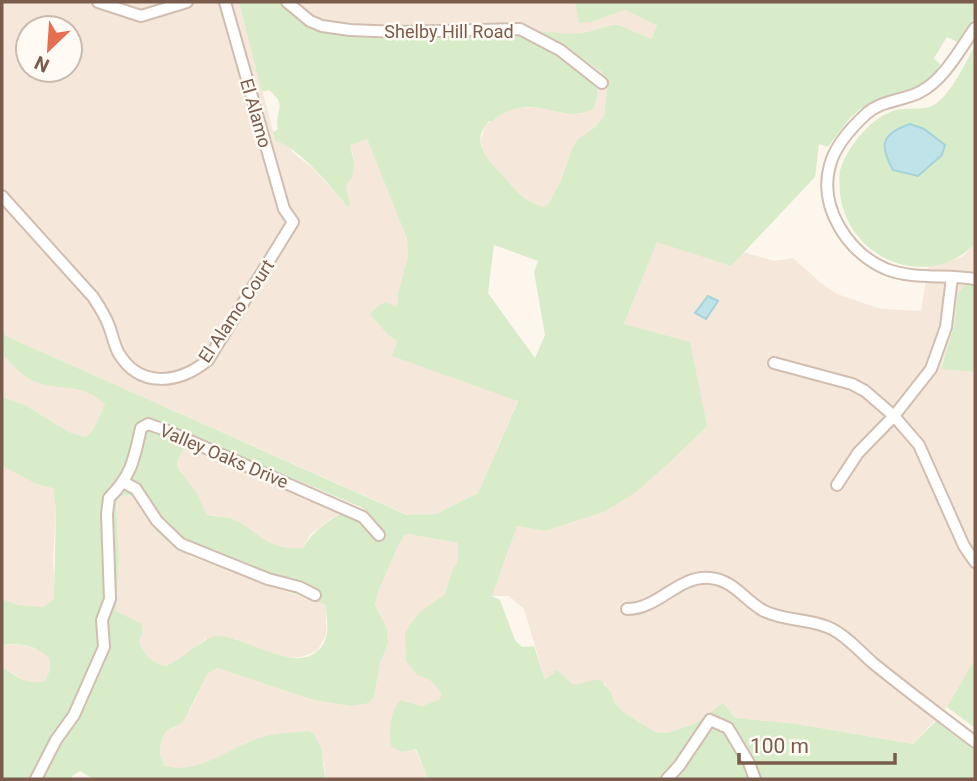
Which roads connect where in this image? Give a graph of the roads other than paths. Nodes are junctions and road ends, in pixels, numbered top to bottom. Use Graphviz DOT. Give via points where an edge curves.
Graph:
graph roads {
  1 [pos="98,2"];
  2 [pos="187,2"];
  3 [pos="225,2"];
  4 [pos="287,2"];
  5 [pos="975,28"];
  6 [pos="602,83"];
  7 [pos="2,196"];
  8 [pos="293,222"];
  9 [pos="952,277"];
  10 [pos="975,279"];
  11 [pos="774,363"];
  12 [pos="894,416"];
  13 [pos="125,483"];
  14 [pos="837,485"];
  15 [pos="379,535"];
  16 [pos="975,562"];
  17 [pos="315,595"];
  18 [pos="627,609"];
  19 [pos="975,742"];
  20 [pos="36,779"];
  21 [pos="667,779"];
  22 [pos="755,779"];
  1 -- 2 [label="street" via="141,16"];
  3 -- 8 [label="street, El Alamo" via="284,209"];
  4 -- 6 [label="street, Shelby Hill Road" via="310,21 341,29 520,29 560,50"];
  5 -- 9 [label="street" via="930,86 872,109 854,125 835,153 828,174 831,207 853,247 897,273"];
  7 -- 8 [label="street, El Alamo Court" via="93,297 104,312 118,352 129,365 161,380 177,379 208,360"];
  9 -- 10 [label="street"];
  9 -- 12 [label="street" via="937,356"];
  11 -- 12 [label="street" via="852,384"];
  12 -- 14 [label="street" via="858,453"];
  12 -- 16 [label="street" via="919,445"];
  13 -- 15 [label="street, Valley Oaks Drive" via="141,428 148,424 363,517"];
  13 -- 17 [label="street" via="136,489 157,521 181,544"];
  13 -- 20 [label="street, Valley Oaks Drive" via="109,498 110,599 102,620 104,647 74,715"];
  18 -- 19 [label="street" via="647,605 690,580 720,579 764,611 838,632"];
  21 -- 22 [label="street" via="710,720 728,728 750,762"];
}
